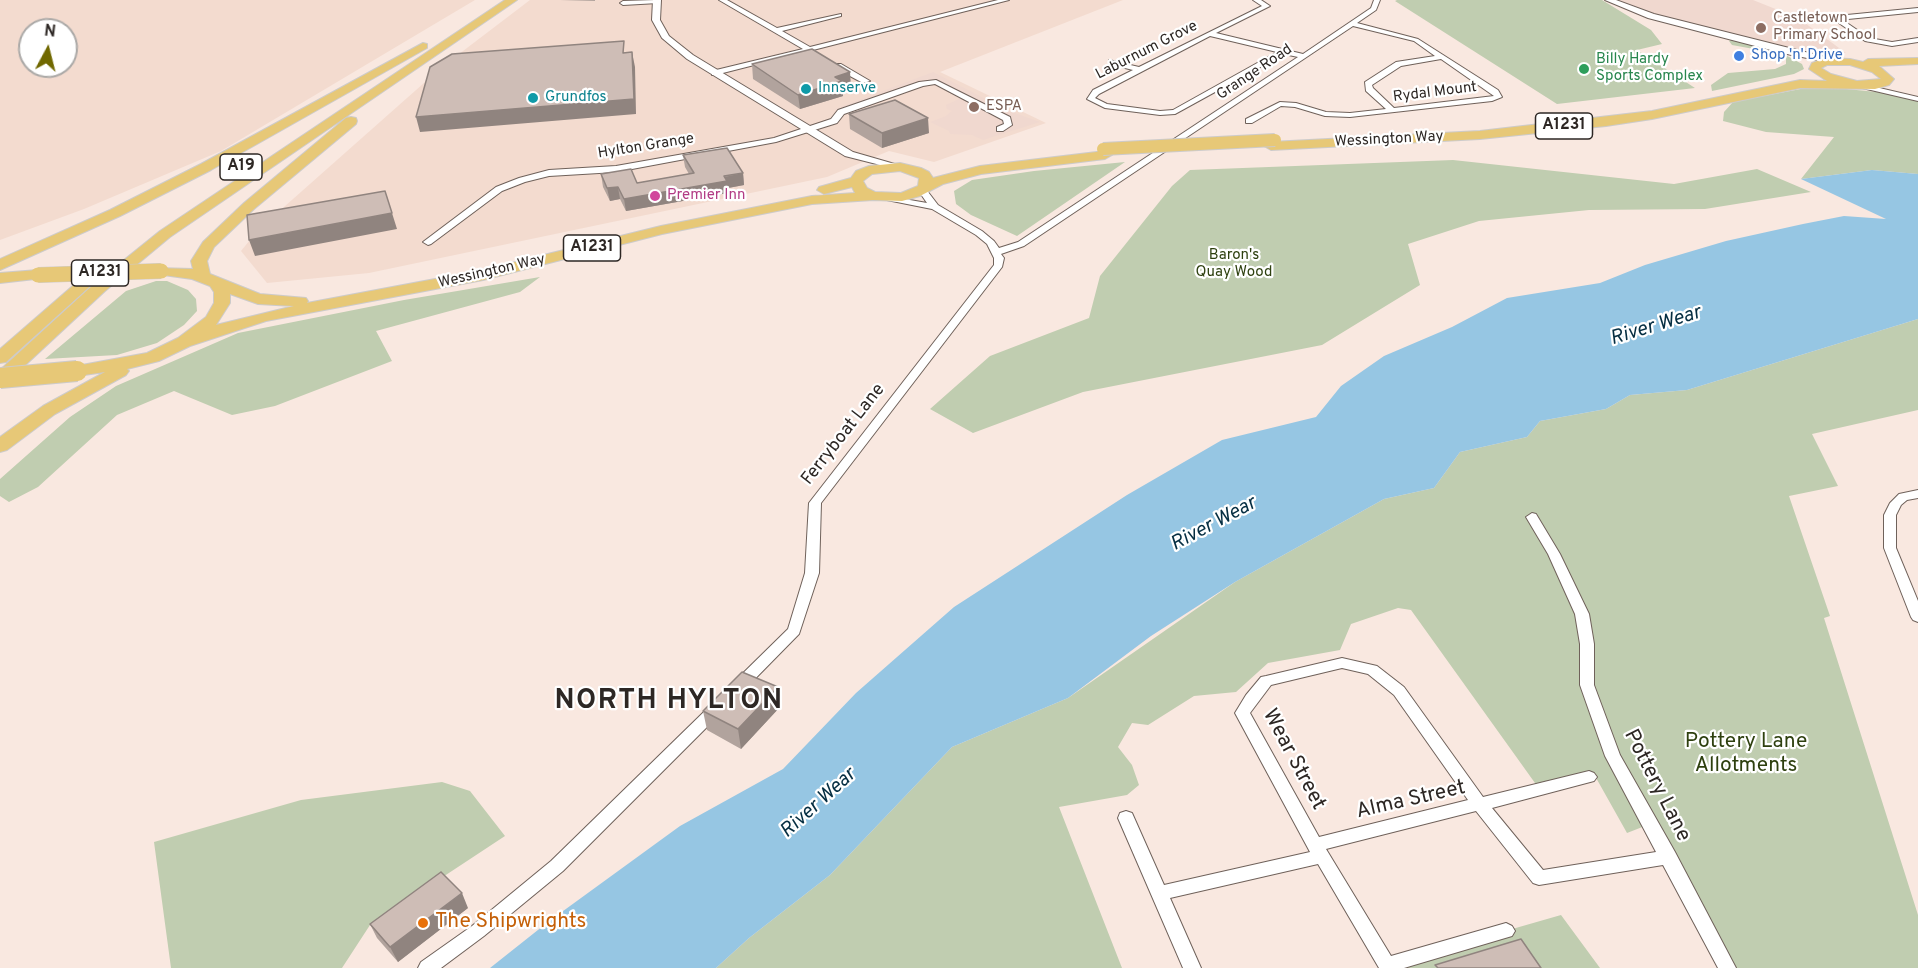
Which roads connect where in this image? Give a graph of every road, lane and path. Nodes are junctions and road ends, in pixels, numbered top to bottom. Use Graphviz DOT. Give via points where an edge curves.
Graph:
graph roads {
  1 [pos="498,0"];
  2 [pos="512,0"];
  3 [pos="722,0"];
  4 [pos="1006,0"];
  5 [pos="1256,0"];
  6 [pos="1377,0"];
  7 [pos="1609,0"];
  8 [pos="657,1"];
  9 [pos="623,3"];
  10 [pos="1918,10"];
  11 [pos="839,15"];
  12 [pos="1352,24"];
  13 [pos="464,28"];
  14 [pos="775,31"];
  15 [pos="1209,34"];
  16 [pos="1918,40"];
  17 [pos="808,49"];
  18 [pos="1282,51"];
  19 [pos="1785,51"];
  20 [pos="818,54"];
  21 [pos="1304,56"];
  22 [pos="1442,57"];
  23 [pos="828,60"];
  24 [pos="1837,61"];
  25 [pos="1918,61"];
  26 [pos="1112,62"];
  27 [pos="1850,62"];
  28 [pos="1261,65"];
  29 [pos="1918,66"];
  30 [pos="1815,68"];
  31 [pos="1138,69"];
  32 [pos="1281,72"];
  33 [pos="716,73"];
  34 [pos="1888,80"];
  35 [pos="866,81"];
  36 [pos="1856,84"];
  37 [pos="1907,95"];
  38 [pos="1918,99"];
  39 [pos="1393,111"];
  40 [pos="1249,122"];
  41 [pos="808,129"];
  42 [pos="1000,129"];
  43 [pos="1273,143"];
  44 [pos="1104,152"];
  45 [pos="849,154"];
  46 [pos="903,167"];
  47 [pos="856,181"];
  48 [pos="923,189"];
  49 [pos="873,196"];
  50 [pos="890,198"];
  51 [pos="935,207"];
  52 [pos="428,242"];
  53 [pos="997,252"];
  54 [pos="0,265"];
  55 [pos="0,278"];
  56 [pos="209,280"];
  57 [pos="184,342"];
  58 [pos="153,357"];
  59 [pos="0,358"];
  60 [pos="0,379"];
  61 [pos="0,446"];
  62 [pos="1918,494"];
  63 [pos="1532,517"];
  64 [pos="1918,617"];
  65 [pos="1589,777"];
  66 [pos="1481,806"];
  67 [pos="1126,818"];
  68 [pos="1319,851"];
  69 [pos="1669,857"];
  70 [pos="1159,893"];
  71 [pos="1506,931"];
  72 [pos="1388,967"];
  73 [pos="427,968"];
  74 [pos="1192,968"];
  75 [pos="1727,968"];
  1 -- 13 [label="highway, A19"];
  2 -- 13 [label="highway, A19"];
  3 -- 14 [label="street"];
  4 -- 17 [label="street"];
  5 -- 15 [label="street" via="1267,6"];
  6 -- 12 [label="street, Grange Road" via="1374,9"];
  7 -- 19 [label="street" via="1651,16"];
  8 -- 9 [label="street"];
  8 -- 33 [label="street" via="656,20 666,38"];
  10 -- 16 [label="street" via="1839,21 1867,40 1892,44"];
  11 -- 14 [label="street"];
  12 -- 21 [label="street, Grange Road"];
  12 -- 22 [label="street, Rydal Mount" via="1410,38"];
  13 -- 54 [label="highway, A19" via="206,167"];
  13 -- 56 [label="highway, A1231" via="311,153 208,245 199,261"];
  13 -- 59 [label="highway, A19" via="179,210 79,287"];
  13 -- 60 [label="highway, A19" via="165,234 99,288"];
  14 -- 17 [label="street"];
  15 -- 18 [label="street, Laburnum Grove"];
  15 -- 31 [label="street, Laburnum Grove"];
  17 -- 20 [label="street"];
  17 -- 33 [label="street"];
  18 -- 21 [label="street, Laburnum Grove"];
  18 -- 28 [label="street, Laburnum Grove"];
  19 -- 24 [label="street"];
  19 -- 30 [label="street"];
  21 -- 32 [label="street, Grange Road"];
  22 -- 39 [label="street" via="1399,64 1368,84"];
  22 -- 39 [label="street, Rydal Mount" via="1498,97"];
  23 -- 35 [label="street"];
  24 -- 27 [label="highway, Wessington Way"];
  24 -- 30 [label="highway, Wessington Way" via="1820,62"];
  25 -- 27 [label="highway, Wessington Way"];
  26 -- 31 [label="street"];
  27 -- 34 [label="highway, Wessington Way" via="1876,69"];
  28 -- 31 [label="street, Laburnum Grove" via="1175,112 1105,106 1091,99 1096,92"];
  28 -- 32 [label="street"];
  29 -- 34 [label="highway, Wessington Way" via="1892,74"];
  30 -- 36 [label="highway, Wessington Way" via="1827,77"];
  30 -- 43 [label="highway, Wessington Way / A1231" via="1790,79 1602,116"];
  32 -- 53 [label="street, Grange Road" via="1021,244"];
  33 -- 41 [label="street"];
  34 -- 36 [label="highway, Wessington Way" via="1875,85"];
  34 -- 37 [label="street"];
  36 -- 37 [label="street"];
  36 -- 43 [label="highway, Wessington Way / A1231" via="1800,84 1652,115 1563,126 1440,138"];
  37 -- 38 [label="street"];
  39 -- 40 [label="street, Rydal Mount" via="1335,115 1280,104"];
  41 -- 42 [label="street, Hylton Grange" via="834,121 841,112 868,101 936,82 1007,118 1008,124"];
  41 -- 45 [label="street"];
  41 -- 52 [label="street, Hylton Grange" via="776,140 616,169 522,180 499,189"];
  43 -- 44 [label="highway, Wessington Way / A1231"];
  44 -- 46 [label="highway, Wessington Way / A1231" via="955,167"];
  44 -- 48 [label="highway, Wessington Way / A1231" via="980,170"];
  45 -- 46 [label="street"];
  45 -- 47 [label="street" via="856,166"];
  46 -- 47 [label="highway, Wessington Way" via="870,170"];
  46 -- 48 [label="highway" via="924,175 927,180"];
  47 -- 49 [label="highway" via="861,191"];
  47 -- 56 [label="highway, Wessington Way / A1231" via="814,193 639,227 509,262 332,297 291,302 258,299"];
  48 -- 50 [label="highway, Wessington Way"];
  48 -- 51 [label="street"];
  49 -- 50 [label="highway, Wessington Way"];
  49 -- 57 [label="highway, Wessington Way / A1231" via="812,200 661,230 483,275 254,318"];
  50 -- 51 [label="street"];
  51 -- 53 [label="street" via="979,233"];
  53 -- 73 [label="street, Ferryboat Lane" via="997,269 815,503 812,573 794,631 557,866"];
  55 -- 56 [label="highway, A1231, bridge" via="161,271"];
  56 -- 57 [label="highway, A1231" via="222,292 218,313"];
  57 -- 58 [label="highway, A1231"];
  58 -- 60 [label="highway, A1231, bridge" via="77,371"];
  58 -- 61 [label="highway" via="83,390"];
  62 -- 64 [label="street" via="1903,497 1890,515 1890,548"];
  63 -- 69 [label="street, Pottery Lane" via="1582,614 1587,685 1613,756"];
  65 -- 66 [label="street, Alma Street"];
  66 -- 68 [label="street, Alma Street"];
  66 -- 68 [label="street, Wear Street" via="1399,691 1372,670 1342,663 1266,681 1242,713"];
  66 -- 69 [label="street, Wear Street" via="1539,878"];
  67 -- 70 [label="street"];
  68 -- 70 [label="street, Alma Street"];
  68 -- 72 [label="street, Wear Street"];
  69 -- 75 [label="street, Pottery Lane"];
  70 -- 74 [label="street"];
  71 -- 72 [label="street"];
}
